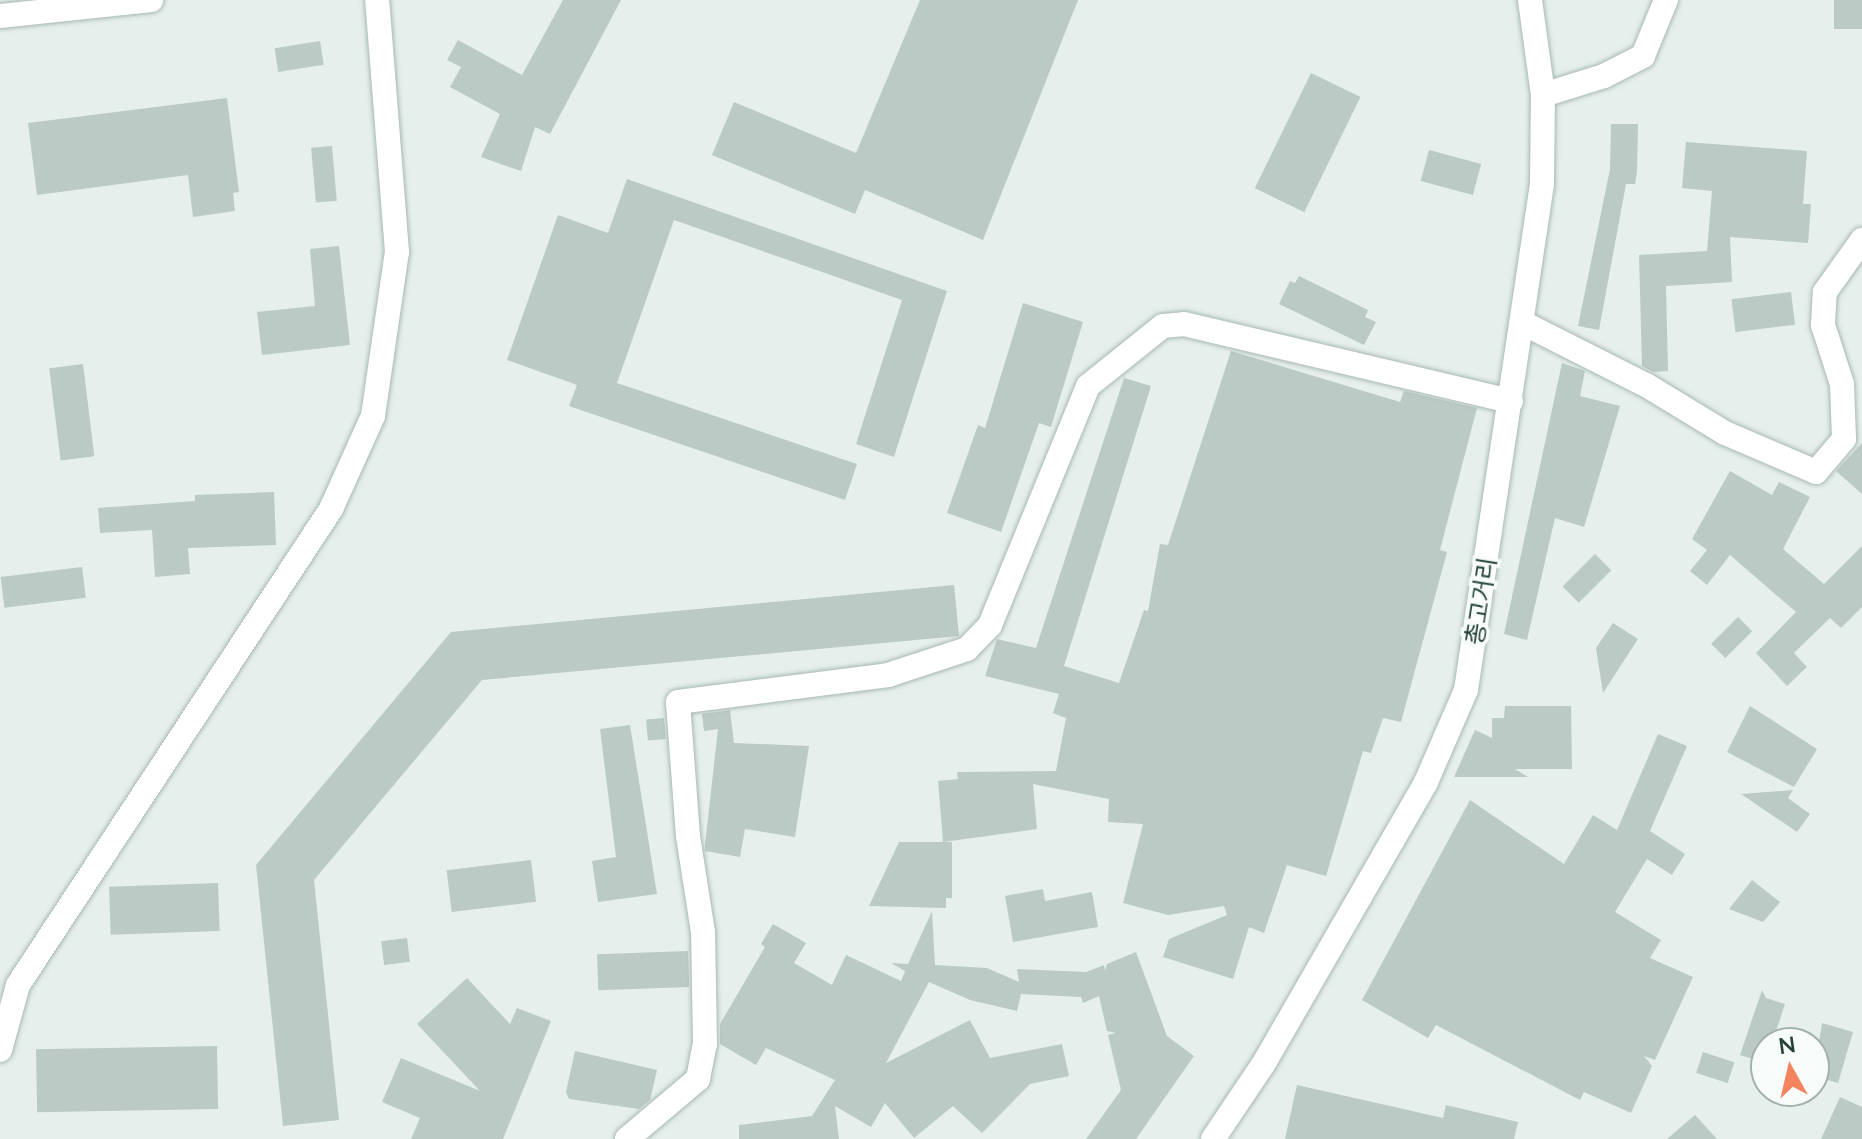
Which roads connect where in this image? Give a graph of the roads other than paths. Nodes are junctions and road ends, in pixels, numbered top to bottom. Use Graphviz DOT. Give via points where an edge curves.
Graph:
graph roads {
  1 [pos="377,0"];
  2 [pos="1530,0"];
  3 [pos="1666,0"];
  4 [pos="138,1"];
  5 [pos="0,16"];
  6 [pos="1543,95"];
  7 [pos="1862,240"];
  8 [pos="1523,323"];
  9 [pos="1511,401"];
  10 [pos="0,1050"];
  11 [pos="627,1139"];
  12 [pos="1213,1139"];
  1 -- 10 [label="street" via="397,252 373,416 331,509 18,985"];
  2 -- 6 [label="street, 총고거리"];
  3 -- 6 [label="street" via="1643,56 1604,76"];
  4 -- 5 [label="street"];
  6 -- 8 [label="street, 총고거리" via="1542,184"];
  7 -- 8 [label="street" via="1825,292 1823,325 1842,384 1844,439 1816,472 1725,433 1646,385"];
  8 -- 9 [label="street, 총고거리"];
  9 -- 11 [label="street" via="1184,324 1163,326 1088,386 990,625 967,649 888,675 678,702 688,836 703,932 705,1044 698,1079"];
  9 -- 12 [label="street, 총고거리" via="1466,690 1426,782 1264,1063"];
}
